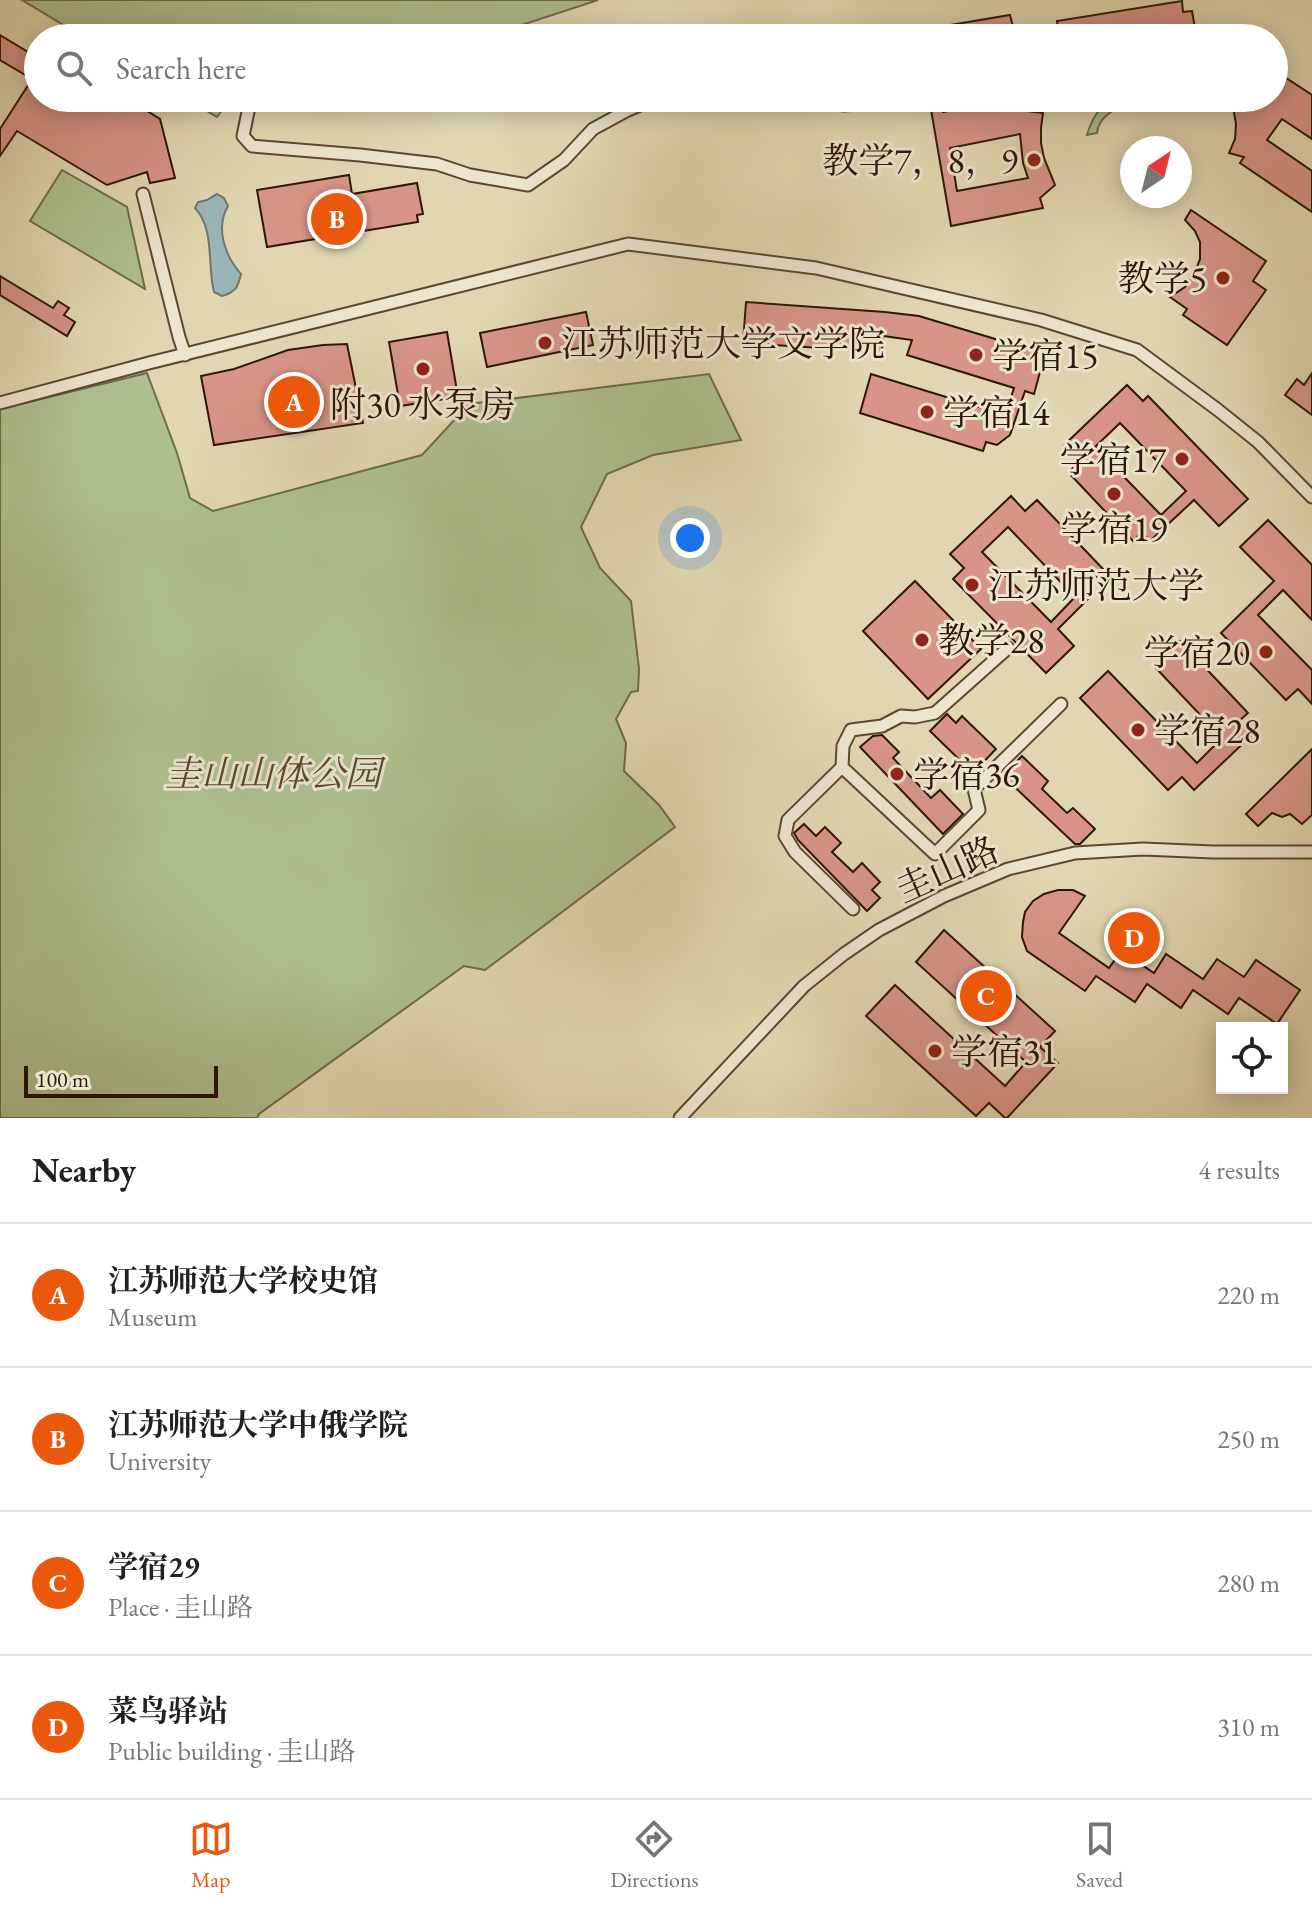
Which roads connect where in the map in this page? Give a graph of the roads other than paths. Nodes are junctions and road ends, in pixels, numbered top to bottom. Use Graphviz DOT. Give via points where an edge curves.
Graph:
graph roads {
  1 [pos="248,112"];
  2 [pos="624,112"];
  3 [pos="143,194"];
  4 [pos="185,355"];
  5 [pos="0,403"];
  6 [pos="1312,497"];
  7 [pos="1008,648"];
  8 [pos="1061,704"];
  9 [pos="842,767"];
  10 [pos="1312,852"];
  11 [pos="853,909"];
  12 [pos="680,1118"];
  1 -- 2 [label="street" via="243,136 252,146 437,164 528,185 564,160 593,129"];
  3 -- 4 [label="street"];
  4 -- 5 [label="street"];
  4 -- 6 [label="street" via="628,244 816,268 1041,320 1137,350 1258,442"];
  7 -- 9 [label="street" via="935,713 851,730"];
  8 -- 9 [label="street" via="974,789 979,810 935,854"];
  9 -- 11 [label="street" via="788,820 785,836"];
  10 -- 12 [label="street, 圭山路" via="1143,849 1075,853 1008,869 944,896 844,954 804,986"];
}
